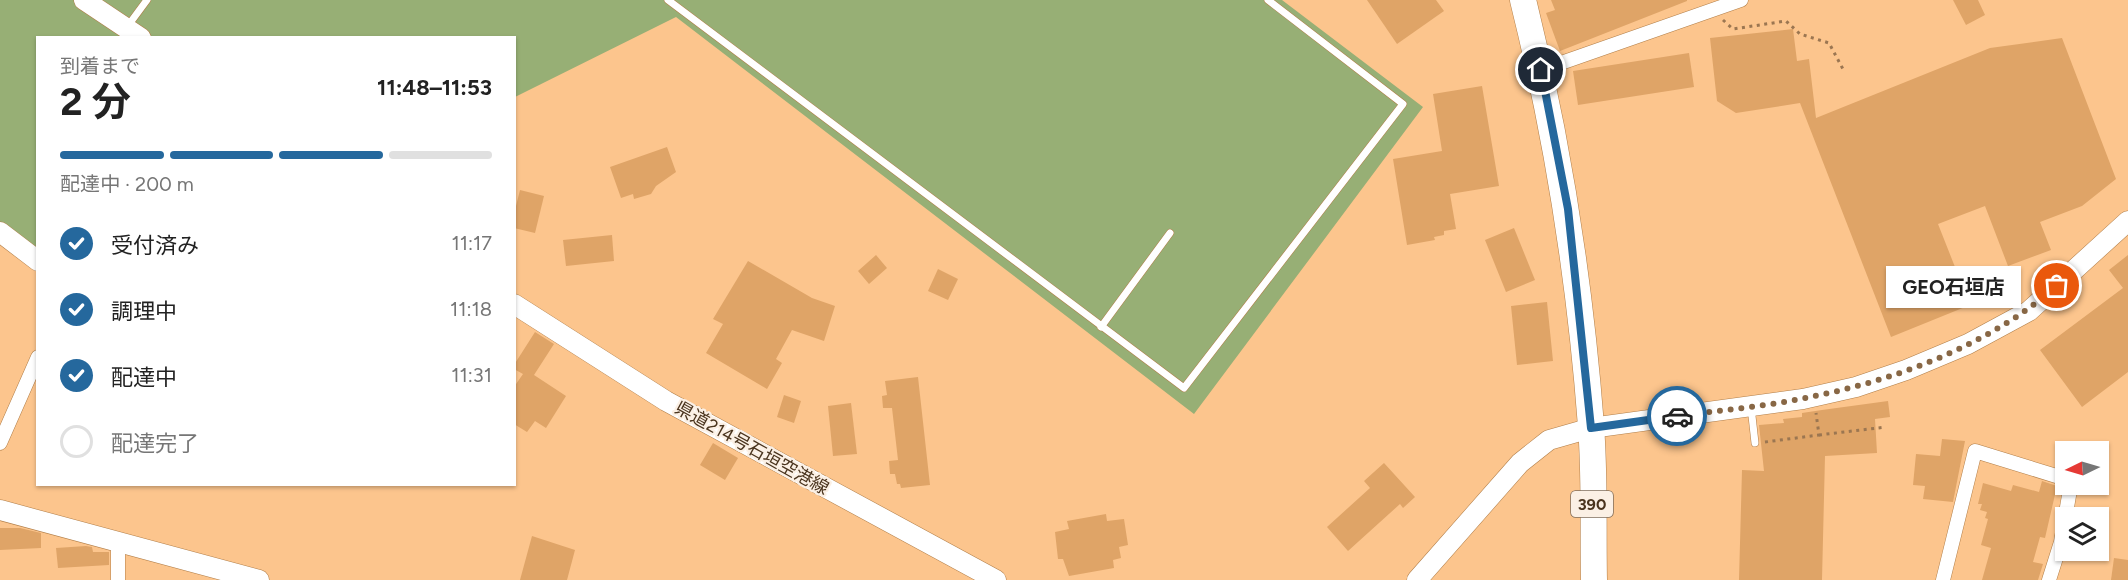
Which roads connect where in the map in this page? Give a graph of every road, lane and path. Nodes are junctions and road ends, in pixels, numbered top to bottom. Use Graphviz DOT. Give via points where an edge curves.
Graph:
graph roads {
  1 [pos="84,0"];
  2 [pos="147,0"];
  3 [pos="668,0"];
  4 [pos="1268,0"];
  5 [pos="1523,0"];
  6 [pos="1741,0"];
  7 [pos="1712,11"];
  8 [pos="134,32"];
  9 [pos="1541,70"];
  10 [pos="1844,71"];
  11 [pos="2128,221"];
  12 [pos="0,232"];
  13 [pos="1170,233"];
  14 [pos="36,259"];
  15 [pos="516,305"];
  16 [pos="1101,327"];
  17 [pos="36,362"];
  18 [pos="1814,396"];
  19 [pos="1751,406"];
  20 [pos="1886,427"];
  21 [pos="1591,428"];
  22 [pos="1819,435"];
  23 [pos="1774,441"];
  24 [pos="0,443"];
  25 [pos="1755,444"];
  26 [pos="2055,476"];
  27 [pos="2069,495"];
  28 [pos="0,510"];
  29 [pos="118,543"];
  30 [pos="118,580"];
  31 [pos="259,580"];
  32 [pos="996,580"];
  33 [pos="1417,580"];
  34 [pos="1594,580"];
  35 [pos="1943,580"];
  36 [pos="2049,580"];
  1 -- 8 [label="street"];
  2 -- 8 [label="lane"];
  3 -- 16 [label="lane"];
  4 -- 16 [label="lane" via="1403,104 1185,388"];
  5 -- 9 [label="highway, 390"];
  6 -- 7 [label="street"];
  7 -- 9 [label="street"];
  7 -- 10 [label="path" via="1733,29 1786,21 1800,34 1830,43"];
  9 -- 21 [label="highway, 390" via="1568,209"];
  11 -- 18 [label="street" via="2029,310 1968,344 1856,387"];
  12 -- 14 [label="street"];
  13 -- 16 [label="lane"];
  15 -- 32 [label="street, 県道214号石垣空港線" via="666,401"];
  17 -- 24 [label="street"];
  18 -- 19 [label="street"];
  18 -- 22 [label="path"];
  19 -- 21 [label="street"];
  19 -- 25 [label="lane"];
  20 -- 22 [label="path"];
  21 -- 33 [label="street" via="1549,440 1520,463"];
  21 -- 34 [label="highway, 390"];
  22 -- 23 [label="path"];
  26 -- 35 [label="street" via="1975,451"];
  27 -- 36 [label="street"];
  28 -- 29 [label="street"];
  29 -- 30 [label="street"];
  29 -- 31 [label="street"];
}
